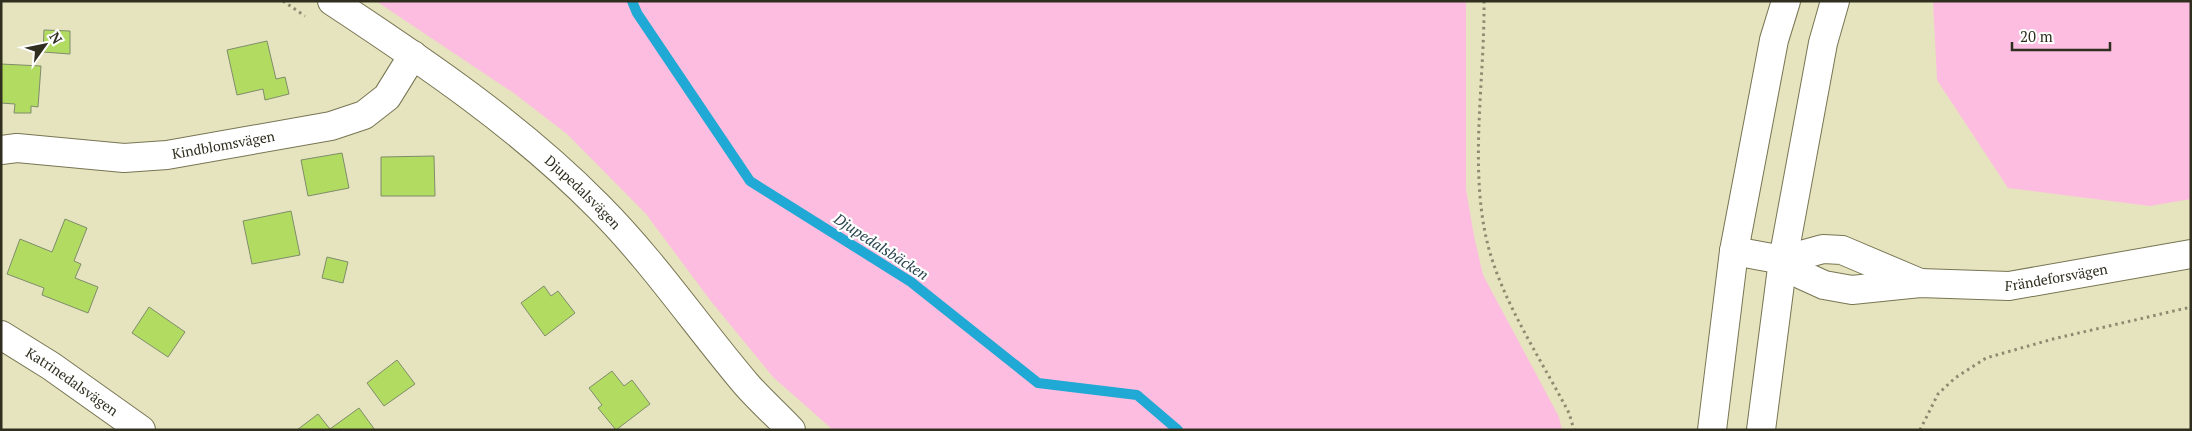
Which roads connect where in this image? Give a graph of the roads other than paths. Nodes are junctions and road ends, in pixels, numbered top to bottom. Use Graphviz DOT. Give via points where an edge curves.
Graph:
graph roads {
  1 [pos="332,1"];
  2 [pos="1786,1"];
  3 [pos="1835,1"];
  4 [pos="413,55"];
  5 [pos="1,150"];
  6 [pos="1734,251"];
  7 [pos="2191,254"];
  8 [pos="1783,260"];
  9 [pos="1920,283"];
  10 [pos="1,335"];
  11 [pos="141,430"];
  12 [pos="791,430"];
  13 [pos="1712,430"];
  14 [pos="1761,430"];
  1 -- 4 [label="street, Djupedalsvägen"];
  2 -- 6 [label="street" via="1774,40"];
  3 -- 8 [label="street" via="1823,43"];
  4 -- 5 [label="street, Kindblomsvägen" via="387,98 364,115 331,126 166,155 124,158 17,148"];
  4 -- 12 [label="street, Djupedalsvägen" via="491,111 599,206 656,270 746,384"];
  6 -- 8 [label="street, Frändeforsvägen"];
  6 -- 13 [label="street"];
  7 -- 9 [label="street, Frändeforsvägen" via="2009,286"];
  8 -- 9 [label="street, Frändeforsvägen" via="1802,275 1834,287 1852,290"];
  8 -- 9 [label="street, Frändeforsvägen" via="1823,248 1842,250"];
  8 -- 14 [label="street"];
  10 -- 11 [label="street, Katrinedalsvägen" via="52,366"];
}
